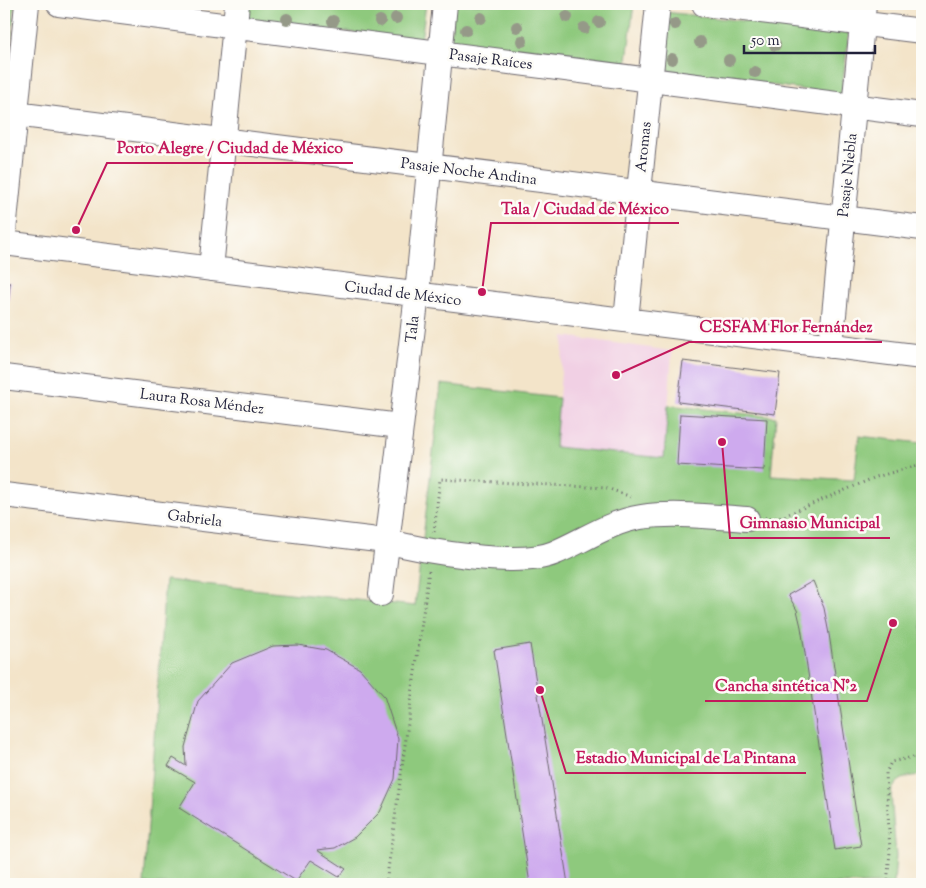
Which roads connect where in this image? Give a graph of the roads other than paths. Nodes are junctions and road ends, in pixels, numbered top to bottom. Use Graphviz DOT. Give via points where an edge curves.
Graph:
graph roads {
  1 [pos="27,4"];
  2 [pos="59,4"];
  3 [pos="445,4"];
  4 [pos="658,4"];
  5 [pos="704,4"];
  6 [pos="863,14"];
  7 [pos="236,15"];
  8 [pos="922,31"];
  9 [pos="440,53"];
  10 [pos="650,80"];
  11 [pos="854,106"];
  12 [pos="15,114"];
  13 [pos="922,115"];
  14 [pos="224,140"];
  15 [pos="428,166"];
  16 [pos="639,192"];
  17 [pos="843,218"];
  18 [pos="922,228"];
  19 [pos="4,231"];
  20 [pos="4,243"];
  21 [pos="211,269"];
  22 [pos="417,294"];
  23 [pos="626,320"];
  24 [pos="831,346"];
  25 [pos="922,357"];
  26 [pos="4,377"];
  27 [pos="400,426"];
  28 [pos="4,495"];
  29 [pos="747,519"];
  30 [pos="386,541"];
  31 [pos="381,594"];
  1 -- 12 [label="street"];
  2 -- 7 [label="street, Pasaje Raíces"];
  3 -- 9 [label="street, Tala"];
  4 -- 10 [label="street, Aromas"];
  5 -- 6 [label="street"];
  6 -- 8 [label="street"];
  6 -- 11 [label="street, Pasaje Niebla"];
  7 -- 9 [label="street, Pasaje Raíces"];
  7 -- 14 [label="street"];
  9 -- 10 [label="street, Pasaje Raíces"];
  9 -- 15 [label="street, Tala"];
  10 -- 11 [label="street, Pasaje Raíces"];
  10 -- 16 [label="street, Aromas"];
  11 -- 13 [label="street, Pasaje Raíces"];
  11 -- 17 [label="street, Pasaje Niebla"];
  12 -- 14 [label="street, Pasaje Noche Andina"];
  12 -- 19 [label="street"];
  14 -- 15 [label="street, Pasaje Noche Andina"];
  14 -- 21 [label="street"];
  15 -- 16 [label="street, Pasaje Noche Andina"];
  15 -- 22 [label="street, Tala"];
  16 -- 17 [label="street, Pasaje Noche Andina"];
  16 -- 23 [label="street, Aromas"];
  17 -- 18 [label="street, Pasaje Noche Andina"];
  17 -- 24 [label="street, Pasaje Niebla"];
  20 -- 21 [label="street, Ciudad de México"];
  21 -- 22 [label="street, Ciudad de México"];
  22 -- 23 [label="street, Ciudad de México"];
  22 -- 27 [label="street, Tala"];
  23 -- 24 [label="street, Ciudad de México"];
  24 -- 25 [label="street, Ciudad de México"];
  26 -- 27 [label="street, Laura Rosa Méndez"];
  27 -- 30 [label="street, Tala"];
  28 -- 30 [label="street, Gabriela"];
  29 -- 30 [label="street, Gabriela" via="672,515 640,518 611,526 553,554 533,558 431,552"];
  30 -- 31 [label="street, Tala"];
}
